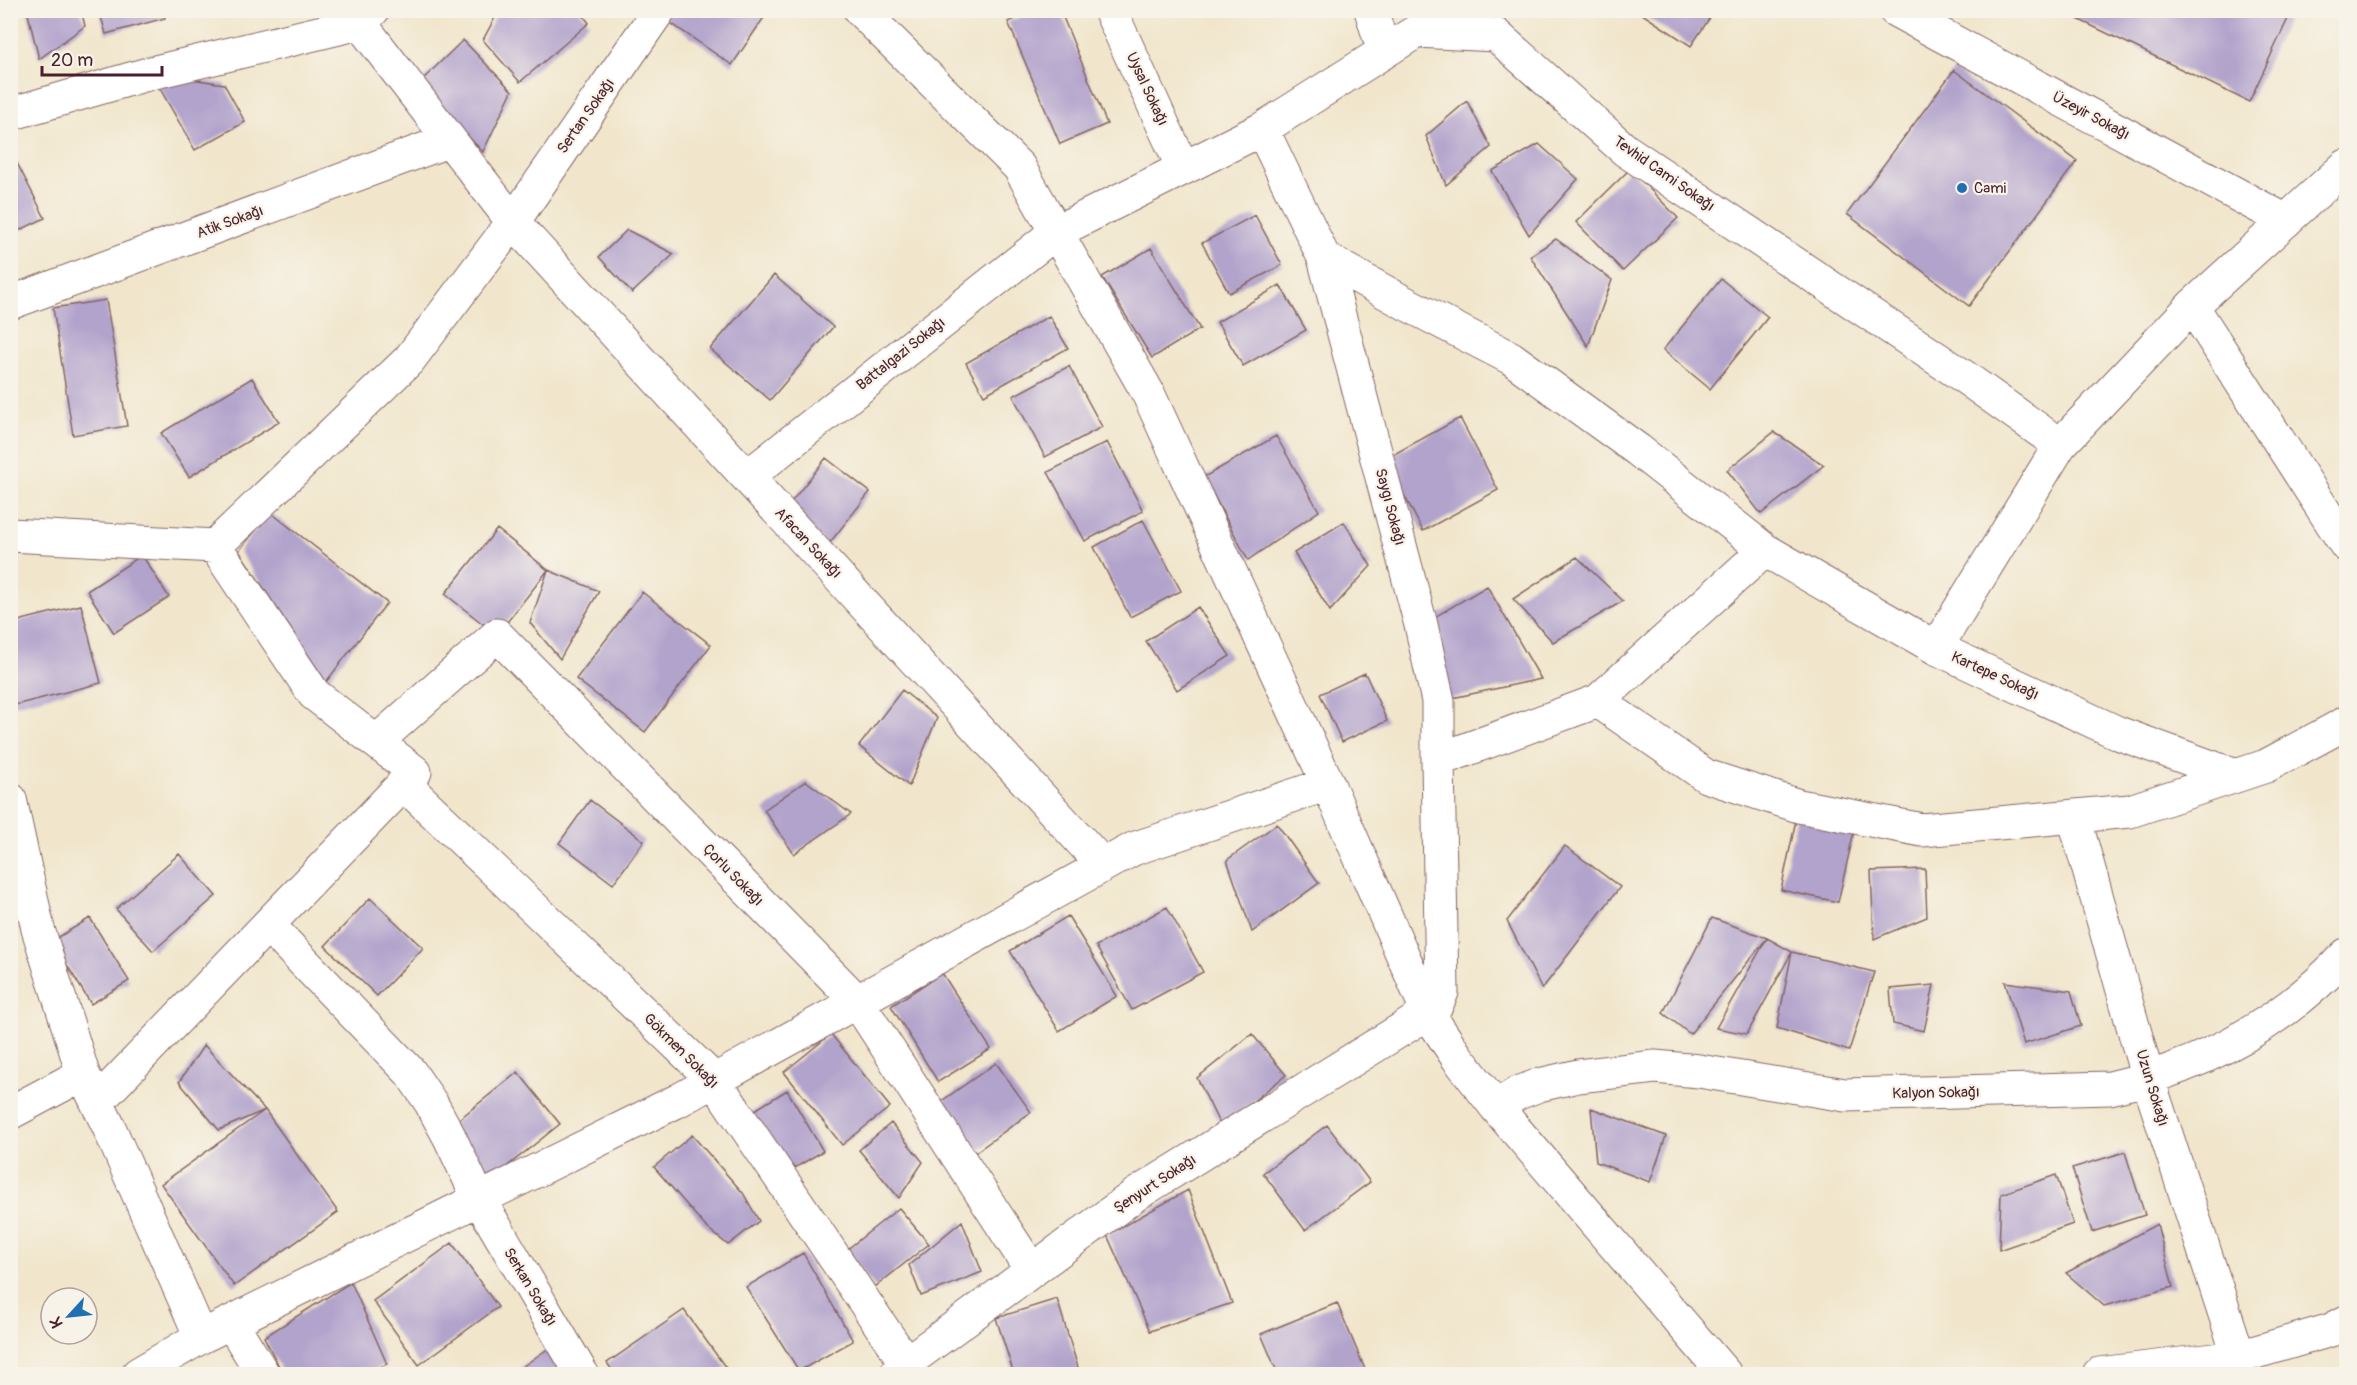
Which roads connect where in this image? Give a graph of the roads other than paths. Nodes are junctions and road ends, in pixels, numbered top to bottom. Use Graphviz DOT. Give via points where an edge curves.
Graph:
graph roads {
  1 [pos="659,10"];
  2 [pos="860,10"];
  3 [pos="1110,10"];
  4 [pos="1371,10"];
  5 [pos="1895,10"];
  6 [pos="367,17"];
  7 [pos="1467,22"];
  8 [pos="1384,52"];
  9 [pos="10,114"];
  10 [pos="1262,129"];
  11 [pos="450,140"];
  12 [pos="1183,168"];
  13 [pos="2342,183"];
  14 [pos="2286,221"];
  15 [pos="513,222"];
  16 [pos="1056,232"];
  17 [pos="1324,258"];
  18 [pos="10,303"];
  19 [pos="2192,306"];
  20 [pos="2060,445"];
  21 [pos="747,477"];
  22 [pos="10,535"];
  23 [pos="2346,545"];
  24 [pos="215,546"];
  25 [pos="1765,550"];
  26 [pos="1936,648"];
  27 [pos="1598,701"];
  28 [pos="2346,723"];
  29 [pos="376,742"];
  30 [pos="1438,760"];
  31 [pos="2236,776"];
  32 [pos="403,783"];
  33 [pos="1328,784"];
  34 [pos="10,799"];
  35 [pos="2074,817"];
  36 [pos="1103,865"];
  37 [pos="17,866"];
  38 [pos="268,925"];
  39 [pos="2346,955"];
  40 [pos="857,1001"];
  41 [pos="1428,1013"];
  42 [pos="2148,1079"];
  43 [pos="714,1080"];
  44 [pos="90,1088"];
  45 [pos="1496,1107"];
  46 [pos="10,1113"];
  47 [pos="479,1199"];
  48 [pos="1032,1271"];
  49 [pos="231,1322"];
  50 [pos="2346,1322"];
  51 [pos="201,1337"];
  52 [pos="2239,1357"];
  53 [pos="901,1369"];
  54 [pos="138,1374"];
  55 [pos="263,1374"];
  56 [pos="582,1374"];
  57 [pos="1725,1374"];
  58 [pos="2099,1374"];
  1 -- 15 [label="street, Sertan Sokağı"];
  2 -- 16 [label="street" via="1019,167"];
  3 -- 12 [label="street, Uysal Sokağı"];
  4 -- 8 [label="street"];
  5 -- 14 [label="street, Üzeyir Sokağı"];
  6 -- 9 [label="street"];
  6 -- 11 [label="street, Afacan Sokağı"];
  7 -- 8 [label="street, Tevhid Cami Sokağı" via="1417,31"];
  7 -- 20 [label="street, Tevhid Cami Sokağı" via="1496,35 1625,150 1954,369"];
  8 -- 10 [label="street, Tevhid Cami Sokağı"];
  10 -- 12 [label="street, Tevhid Cami Sokağı"];
  10 -- 17 [label="street, Saygı Sokağı"];
  11 -- 15 [label="street, Afacan Sokağı"];
  11 -- 18 [label="street, Atik Sokağı"];
  12 -- 16 [label="street, Battalgazi Sokağı"];
  13 -- 14 [label="street"];
  14 -- 19 [label="street"];
  15 -- 21 [label="street, Afacan Sokağı"];
  15 -- 24 [label="street, Sertan Sokağı" via="409,360"];
  16 -- 21 [label="street, Battalgazi Sokağı"];
  16 -- 33 [label="street" via="1148,393"];
  17 -- 25 [label="street, Kartepe Sokağı" via="1511,358 1638,450"];
  17 -- 30 [label="street, Saygı Sokağı" via="1421,625 1438,701"];
  19 -- 20 [label="street"];
  19 -- 23 [label="street"];
  20 -- 26 [label="street"];
  21 -- 36 [label="street, Afacan Sokağı"];
  22 -- 24 [label="street"];
  24 -- 29 [label="street" via="314,694"];
  25 -- 26 [label="street, Kartepe Sokağı"];
  25 -- 27 [label="street"];
  26 -- 31 [label="street, Kartepe Sokağı" via="2118,733"];
  27 -- 30 [label="street"];
  27 -- 35 [label="street" via="1706,776 1799,806 1922,830"];
  28 -- 31 [label="street" via="2266,766"];
  29 -- 32 [label="street" via="415,772"];
  29 -- 40 [label="street, Çorlu Sokağı" via="497,634"];
  30 -- 41 [label="street, Saygı Sokağı" via="1442,992"];
  31 -- 35 [label="street" via="2130,812"];
  32 -- 38 [label="street"];
  32 -- 43 [label="street, Gökmen Sokağı"];
  33 -- 36 [label="street" via="1133,849"];
  33 -- 41 [label="street"];
  34 -- 37 [label="street"];
  35 -- 42 [label="street, Uzun Sokağı"];
  36 -- 40 [label="street"];
  37 -- 44 [label="street"];
  38 -- 44 [label="street"];
  38 -- 47 [label="street, Serkan Sokağı" via="410,1072 449,1136"];
  39 -- 42 [label="street, Kalyon Sokağı" via="2298,1000 2244,1038 2184,1067"];
  40 -- 43 [label="street"];
  40 -- 48 [label="street, Çorlu Sokağı"];
  41 -- 45 [label="street"];
  41 -- 48 [label="street, Şenyurt Sokağı" via="1135,1195"];
  42 -- 45 [label="street, Kalyon Sokağı" via="2110,1088 1845,1095 1655,1066 1539,1085 1518,1092"];
  42 -- 52 [label="street, Uzun Sokağı"];
  43 -- 47 [label="street"];
  43 -- 53 [label="street, Gökmen Sokağı"];
  44 -- 46 [label="street"];
  44 -- 51 [label="street"];
  45 -- 57 [label="street"];
  47 -- 49 [label="street"];
  47 -- 56 [label="street, Serkan Sokağı"];
  48 -- 53 [label="street, Şenyurt Sokağı"];
  49 -- 51 [label="street"];
  49 -- 55 [label="street"];
  50 -- 52 [label="street"];
  51 -- 54 [label="street"];
  52 -- 58 [label="street"];
}
